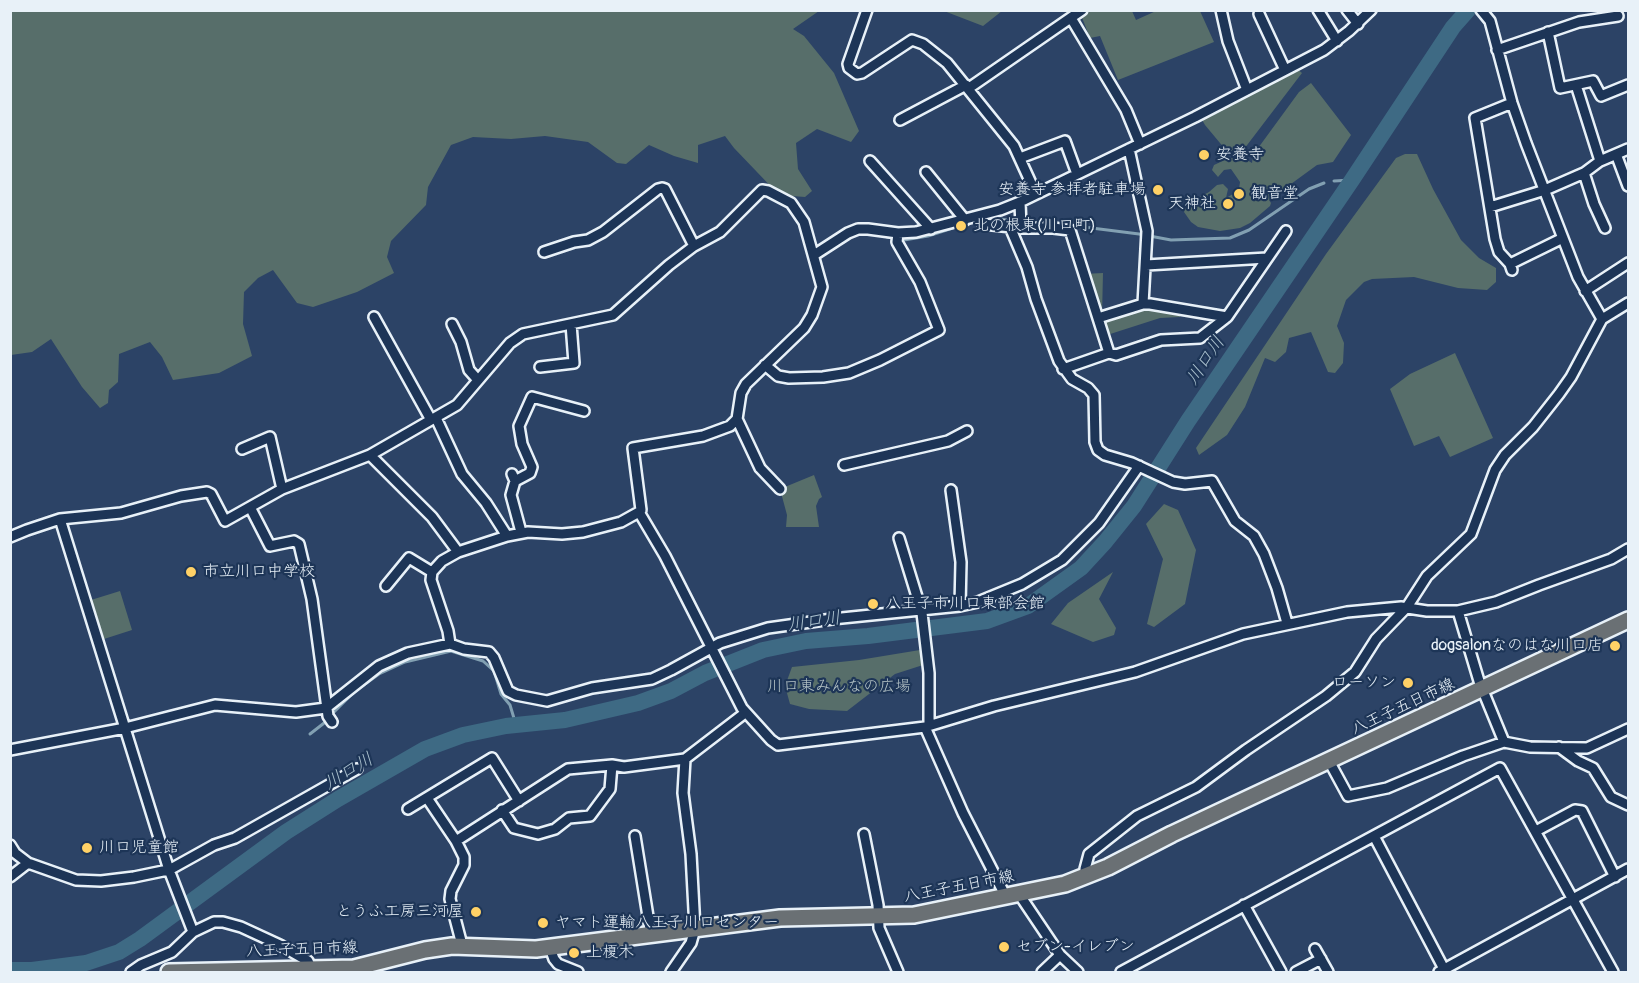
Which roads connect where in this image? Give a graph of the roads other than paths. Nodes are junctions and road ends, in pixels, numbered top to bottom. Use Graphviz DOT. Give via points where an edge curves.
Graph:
graph roads {
  1 [pos="867,10"];
  2 [pos="1082,10"];
  3 [pos="1221,10"];
  4 [pos="1318,10"];
  5 [pos="1347,10"];
  6 [pos="1371,10"];
  7 [pos="1481,10"];
  8 [pos="1259,14"];
  9 [pos="1618,16"];
  10 [pos="1071,18"];
  11 [pos="1358,24"];
  12 [pos="1548,32"];
  13 [pos="1337,41"];
  14 [pos="1497,50"];
  15 [pos="1285,70"];
  16 [pos="1576,85"];
  17 [pos="1629,85"];
  18 [pos="967,87"];
  19 [pos="1247,90"];
  20 [pos="1512,104"];
  21 [pos="900,120"];
  22 [pos="1140,144"];
  23 [pos="1129,149"];
  24 [pos="1629,149"];
  25 [pos="1616,154"];
  26 [pos="1020,158"];
  27 [pos="870,161"];
  28 [pos="1600,162"];
  29 [pos="926,172"];
  30 [pos="1584,173"];
  31 [pos="1077,174"];
  32 [pos="1629,186"];
  33 [pos="1545,190"];
  34 [pos="1036,194"];
  35 [pos="1020,202"];
  36 [pos="1490,207"];
  37 [pos="978,216"];
  38 [pos="965,220"];
  39 [pos="1021,224"];
  40 [pos="1010,227"];
  41 [pos="1605,228"];
  42 [pos="931,229"];
  43 [pos="1286,231"];
  44 [pos="898,237"];
  45 [pos="1563,238"];
  46 [pos="694,246"];
  47 [pos="544,252"];
  48 [pos="814,255"];
  49 [pos="1267,258"];
  50 [pos="1629,263"];
  51 [pos="1146,265"];
  52 [pos="1585,291"];
  53 [pos="1629,303"];
  54 [pos="1143,304"];
  55 [pos="374,317"];
  56 [pos="1227,317"];
  57 [pos="1098,318"];
  58 [pos="1602,320"];
  59 [pos="452,324"];
  60 [pos="571,324"];
  61 [pos="1109,353"];
  62 [pos="765,365"];
  63 [pos="540,367"];
  64 [pos="1063,369"];
  65 [pos="477,379"];
  66 [pos="584,411"];
  67 [pos="434,419"];
  68 [pos="737,419"];
  69 [pos="967,431"];
  70 [pos="242,449"];
  71 [pos="370,455"];
  72 [pos="844,465"];
  73 [pos="1140,467"];
  74 [pos="282,489"];
  75 [pos="780,489"];
  76 [pos="951,490"];
  77 [pos="250,507"];
  78 [pos="639,512"];
  79 [pos="60,519"];
  80 [pos="521,532"];
  81 [pos="507,536"];
  82 [pos="10,537"];
  83 [pos="899,538"];
  84 [pos="1629,549"];
  85 [pos="458,552"];
  86 [pos="432,572"];
  87 [pos="386,586"];
  88 [pos="960,606"];
  89 [pos="1407,607"];
  90 [pos="922,611"];
  91 [pos="1458,611"];
  92 [pos="1629,620"];
  93 [pos="1287,623"];
  94 [pos="450,644"];
  95 [pos="713,651"];
  96 [pos="1482,689"];
  97 [pos="745,713"];
  98 [pos="328,715"];
  99 [pos="927,726"];
  100 [pos="125,728"];
  101 [pos="1629,729"];
  102 [pos="1504,742"];
  103 [pos="1559,747"];
  104 [pos="10,750"];
  105 [pos="685,759"];
  106 [pos="1329,761"];
  107 [pos="612,765"];
  108 [pos="357,769"];
  109 [pos="428,798"];
  110 [pos="519,801"];
  111 [pos="1629,805"];
  112 [pos="408,809"];
  113 [pos="502,810"];
  114 [pos="1536,831"];
  115 [pos="864,834"];
  116 [pos="635,836"];
  117 [pos="1374,836"];
  118 [pos="456,841"];
  119 [pos="10,845"];
  120 [pos="28,863"];
  121 [pos="1629,869"];
  122 [pos="169,870"];
  123 [pos="1089,876"];
  124 [pos="10,877"];
  125 [pos="1615,877"];
  126 [pos="1012,896"];
  127 [pos="1573,900"];
  128 [pos="1244,905"];
  129 [pos="878,916"];
  130 [pos="695,929"];
  131 [pos="193,932"];
  132 [pos="651,935"];
  133 [pos="462,945"];
  134 [pos="550,948"];
  135 [pos="1315,949"];
  136 [pos="1060,955"];
  137 [pos="1321,959"];
  138 [pos="312,970"];
  139 [pos="1447,970"];
  140 [pos="131,972"];
  141 [pos="169,972"];
  142 [pos="578,972"];
  143 [pos="671,972"];
  144 [pos="898,972"];
  145 [pos="1042,972"];
  146 [pos="1078,972"];
  147 [pos="1121,972"];
  148 [pos="1281,972"];
  149 [pos="1296,972"];
  150 [pos="1328,972"];
  151 [pos="1613,972"];
  1 -- 18 [label="street" via="848,64 853,72 862,73 912,40 947,63"];
  2 -- 10 [label="street"];
  3 -- 19 [label="street"];
  4 -- 13 [label="street"];
  5 -- 11 [label="street"];
  6 -- 11 [label="street"];
  7 -- 14 [label="street" via="1490,21"];
  8 -- 15 [label="street"];
  9 -- 12 [label="street"];
  10 -- 18 [label="street"];
  10 -- 22 [label="street" via="1126,110"];
  11 -- 13 [label="street"];
  12 -- 14 [label="street"];
  12 -- 16 [label="street" via="1560,88"];
  13 -- 15 [label="street"];
  14 -- 20 [label="street"];
  15 -- 19 [label="street"];
  16 -- 17 [label="street" via="1593,81 1601,96"];
  16 -- 28 [label="street"];
  18 -- 21 [label="street"];
  18 -- 26 [label="street"];
  19 -- 22 [label="street"];
  20 -- 33 [label="street"];
  20 -- 36 [label="street" via="1475,118"];
  22 -- 23 [label="street"];
  23 -- 31 [label="street"];
  23 -- 51 [label="street" via="1147,236"];
  24 -- 25 [label="street"];
  25 -- 28 [label="street"];
  25 -- 32 [label="street"];
  26 -- 31 [label="street" via="1065,141"];
  26 -- 34 [label="street"];
  27 -- 42 [label="street"];
  28 -- 30 [label="street"];
  29 -- 38 [label="street"];
  30 -- 33 [label="street"];
  30 -- 41 [label="street"];
  31 -- 34 [label="street"];
  33 -- 36 [label="street"];
  33 -- 45 [label="street"];
  34 -- 35 [label="street"];
  35 -- 37 [label="street"];
  35 -- 39 [label="street"];
  36 -- 45 [label="street" via="1499,252 1511,267"];
  37 -- 38 [label="street"];
  37 -- 40 [label="street" via="983,224"];
  38 -- 42 [label="street"];
  39 -- 40 [label="street"];
  39 -- 57 [label="street" via="1070,230"];
  40 -- 64 [label="street"];
  42 -- 44 [label="street"];
  43 -- 49 [label="street"];
  44 -- 48 [label="street" via="858,229"];
  44 -- 62 [label="street" via="939,330 849,373 789,378 778,376"];
  45 -- 52 [label="street"];
  46 -- 47 [label="street" via="662,188 603,232"];
  46 -- 48 [label="street" via="720,232 762,190 776,194 797,210"];
  46 -- 60 [label="street" via="613,315"];
  48 -- 62 [label="street" via="822,287 812,315 804,328"];
  49 -- 51 [label="street"];
  49 -- 56 [label="street"];
  50 -- 52 [label="street"];
  51 -- 54 [label="street"];
  52 -- 58 [label="street"];
  53 -- 58 [label="street"];
  54 -- 56 [label="street"];
  54 -- 57 [label="street"];
  55 -- 67 [label="street"];
  56 -- 61 [label="street" via="1200,338 1161,340 1116,355"];
  57 -- 61 [label="street"];
  58 -- 89 [label="street" via="1559,394 1495,470 1470,534 1427,576"];
  59 -- 65 [label="street" via="469,370"];
  60 -- 63 [label="street" via="574,363"];
  60 -- 65 [label="street" via="523,334"];
  61 -- 64 [label="street"];
  62 -- 68 [label="street" via="743,388"];
  64 -- 73 [label="street" via="1094,395 1098,450"];
  65 -- 67 [label="street" via="457,405"];
  66 -- 80 [label="street" via="532,397 519,426 532,466 530,472 513,478 511,495"];
  67 -- 71 [label="street"];
  67 -- 81 [label="street" via="462,474"];
  68 -- 75 [label="street" via="760,468"];
  68 -- 78 [label="street" via="730,426 703,436 633,448"];
  69 -- 72 [label="street" via="948,441"];
  70 -- 74 [label="street" via="270,437"];
  71 -- 74 [label="street"];
  71 -- 85 [label="street" via="432,517"];
  73 -- 88 [label="street" via="1099,523 1062,560 1016,586"];
  73 -- 93 [label="street" via="1185,484 1212,481 1235,521 1254,536 1264,554"];
  74 -- 77 [label="street"];
  76 -- 88 [label="street" via="961,562"];
  77 -- 79 [label="street" via="225,521 207,492 121,513"];
  77 -- 98 [label="street" via="270,546 294,541 299,544 312,599"];
  78 -- 80 [label="street" via="621,522 583,532"];
  78 -- 95 [label="street"];
  79 -- 82 [label="street"];
  79 -- 100 [label="street"];
  80 -- 81 [label="street"];
  81 -- 85 [label="street"];
  83 -- 90 [label="street"];
  84 -- 91 [label="street" via="1496,602"];
  85 -- 86 [label="street"];
  86 -- 87 [label="street" via="409,558"];
  86 -- 94 [label="street"];
  88 -- 90 [label="street"];
  89 -- 91 [label="street"];
  89 -- 93 [label="street"];
  89 -- 123 [label="street" via="1376,639 1355,672 1326,696 1196,787 1137,816 1089,854 1085,869"];
  90 -- 95 [label="street" via="782,625 720,643"];
  90 -- 99 [label="street" via="929,673"];
  91 -- 96 [label="street"];
  92 -- 96 [label="main road, 八王子五日市線"];
  93 -- 99 [label="street" via="1234,636 1135,672"];
  94 -- 95 [label="street" via="489,651 508,691 547,701 592,688 652,679"];
  94 -- 98 [label="street" via="408,653 379,666"];
  95 -- 97 [label="street"];
  96 -- 102 [label="street"];
  96 -- 106 [label="main road, 八王子五日市線"];
  97 -- 99 [label="street" via="778,745"];
  97 -- 105 [label="street"];
  98 -- 100 [label="street" via="215,705"];
  99 -- 126 [label="street" via="963,813"];
  100 -- 104 [label="street"];
  100 -- 122 [label="street"];
  101 -- 103 [label="street" via="1587,748"];
  102 -- 103 [label="street"];
  102 -- 106 [label="street" via="1387,788 1347,796"];
  103 -- 111 [label="street" via="1593,768 1611,797"];
  105 -- 107 [label="street"];
  105 -- 130 [label="street" via="683,793"];
  106 -- 123 [label="main road, 八王子五日市線"];
  107 -- 110 [label="street" via="568,769"];
  107 -- 113 [label="street" via="610,789 591,816 569,818 555,829 538,834 514,828"];
  108 -- 122 [label="street" via="235,838"];
  109 -- 110 [label="street" via="492,758"];
  109 -- 112 [label="street"];
  109 -- 118 [label="street"];
  110 -- 113 [label="street"];
  113 -- 118 [label="street"];
  114 -- 117 [label="street" via="1500,768"];
  114 -- 125 [label="street" via="1575,810 1582,811"];
  114 -- 127 [label="street"];
  115 -- 129 [label="street"];
  116 -- 132 [label="street"];
  117 -- 128 [label="street"];
  117 -- 139 [label="street"];
  118 -- 133 [label="street" via="464,865 450,899"];
  119 -- 120 [label="street"];
  120 -- 122 [label="street" via="76,880 134,878"];
  120 -- 124 [label="street"];
  121 -- 125 [label="street"];
  122 -- 131 [label="street"];
  123 -- 126 [label="main road, 八王子五日市線"];
  125 -- 127 [label="street"];
  126 -- 129 [label="main road, 八王子五日市線" via="914,915"];
  126 -- 136 [label="street"];
  127 -- 139 [label="street"];
  127 -- 151 [label="street"];
  128 -- 147 [label="street"];
  128 -- 148 [label="street"];
  129 -- 130 [label="main road, 八王子五日市線" via="789,917"];
  129 -- 144 [label="street" via="879,928"];
  130 -- 132 [label="main road, 八王子五日市線"];
  130 -- 143 [label="street" via="691,943"];
  131 -- 138 [label="street" via="214,922 235,925 302,957"];
  131 -- 140 [label="street" via="172,952"];
  132 -- 134 [label="main road, 八王子五日市線"];
  133 -- 134 [label="main road, 八王子五日市線"];
  133 -- 138 [label="main road, 八王子五日市線" via="365,966"];
  134 -- 142 [label="street" via="558,964"];
  135 -- 137 [label="street"];
  136 -- 145 [label="street"];
  136 -- 146 [label="street"];
  137 -- 149 [label="street"];
  137 -- 150 [label="street"];
  138 -- 141 [label="main road, 八王子五日市線"];
}
